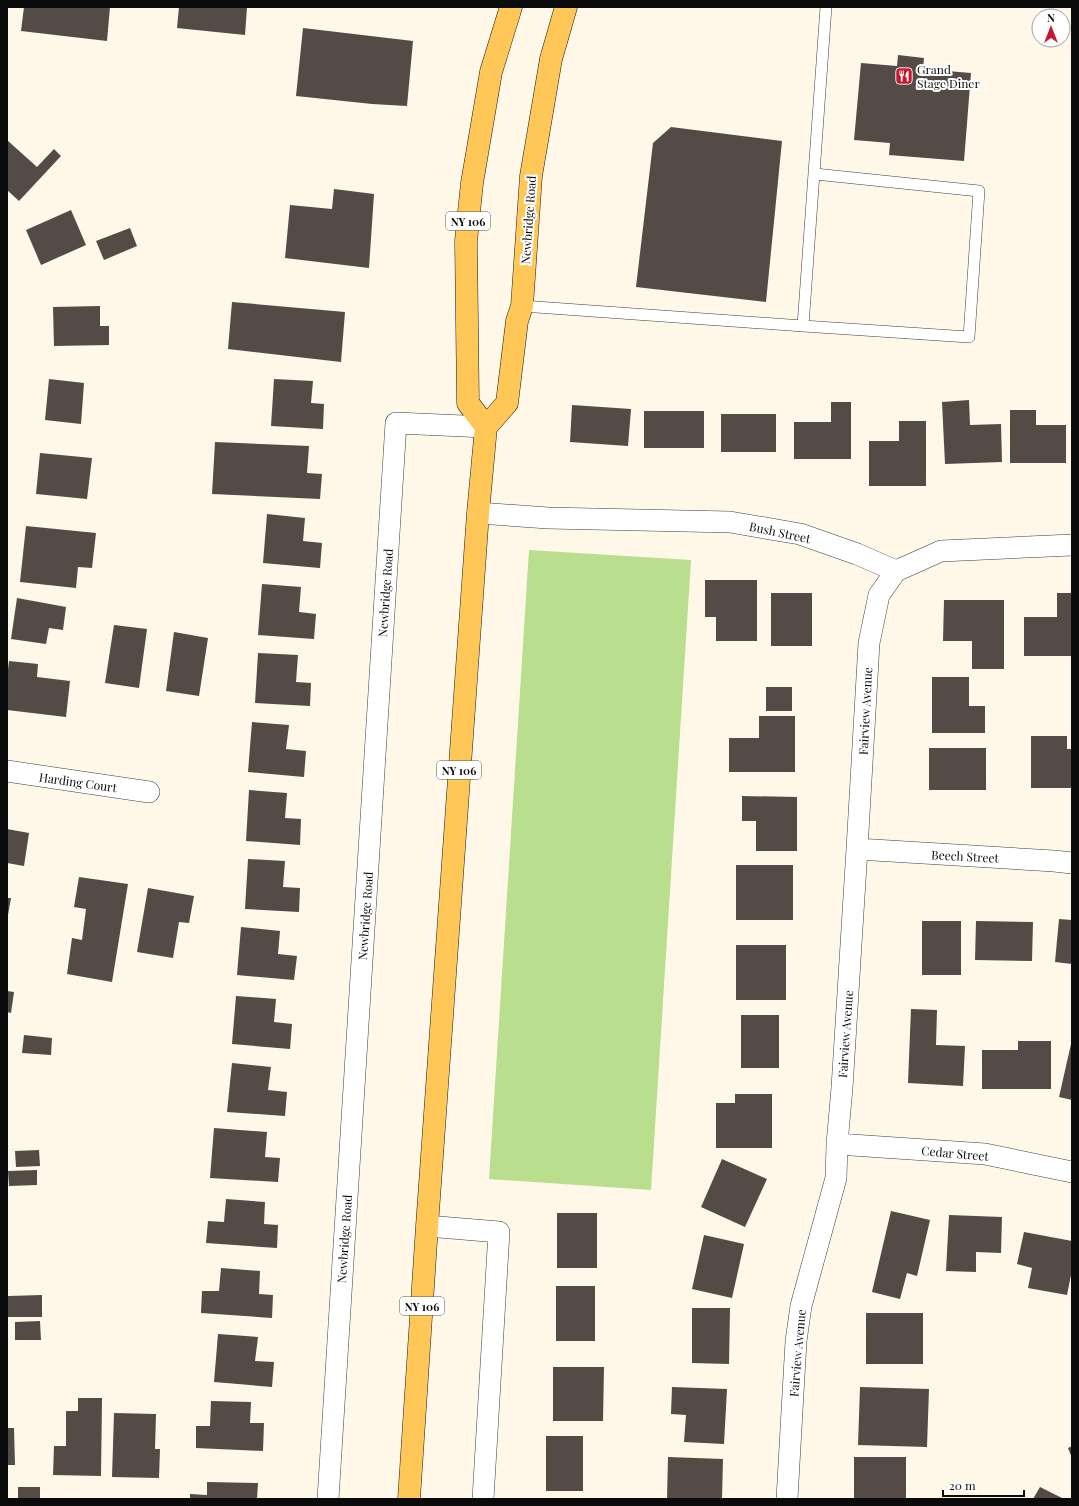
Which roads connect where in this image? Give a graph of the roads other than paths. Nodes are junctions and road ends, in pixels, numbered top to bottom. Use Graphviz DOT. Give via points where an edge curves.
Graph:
graph roads {
  1 [pos="510,7"];
  2 [pos="566,7"];
  3 [pos="826,7"];
  4 [pos="814,174"];
  5 [pos="522,306"];
  6 [pos="802,326"];
  7 [pos="486,427"];
  8 [pos="478,514"];
  9 [pos="1072,545"];
  10 [pos="896,572"];
  11 [pos="7,771"];
  12 [pos="149,792"];
  13 [pos="857,849"];
  14 [pos="1072,864"];
  15 [pos="837,1144"];
  16 [pos="1072,1172"];
  17 [pos="427,1226"];
  18 [pos="328,1499"];
  19 [pos="409,1499"];
  20 [pos="483,1499"];
  21 [pos="787,1499"];
  1 -- 7 [label="main road, NY 106" via="491,72 472,182 466,241 468,403"];
  2 -- 5 [label="main road, Newbridge Road" via="551,59 531,176"];
  3 -- 4 [label="lane"];
  4 -- 6 [label="lane"];
  4 -- 6 [label="lane" via="979,191 970,337"];
  5 -- 6 [label="lane"];
  5 -- 7 [label="main road, Newbridge Road" via="517,321 507,403"];
  7 -- 8 [label="main road, NY 106"];
  7 -- 18 [label="street, Newbridge Road" via="396,423"];
  8 -- 10 [label="street, Bush Street" via="730,522 800,534 857,554"];
  8 -- 17 [label="main road, NY 106"];
  9 -- 10 [label="street" via="941,551"];
  10 -- 13 [label="street, Fairview Avenue" via="879,595 869,642"];
  11 -- 12 [label="street, Harding Court"];
  13 -- 14 [label="street, Beech Street"];
  13 -- 15 [label="street, Fairview Avenue"];
  15 -- 16 [label="street, Cedar Street" via="984,1154"];
  15 -- 21 [label="street, Fairview Avenue" via="836,1178 801,1306 796,1341"];
  17 -- 19 [label="main road, NY 106"];
  17 -- 20 [label="street" via="499,1232"];
}
